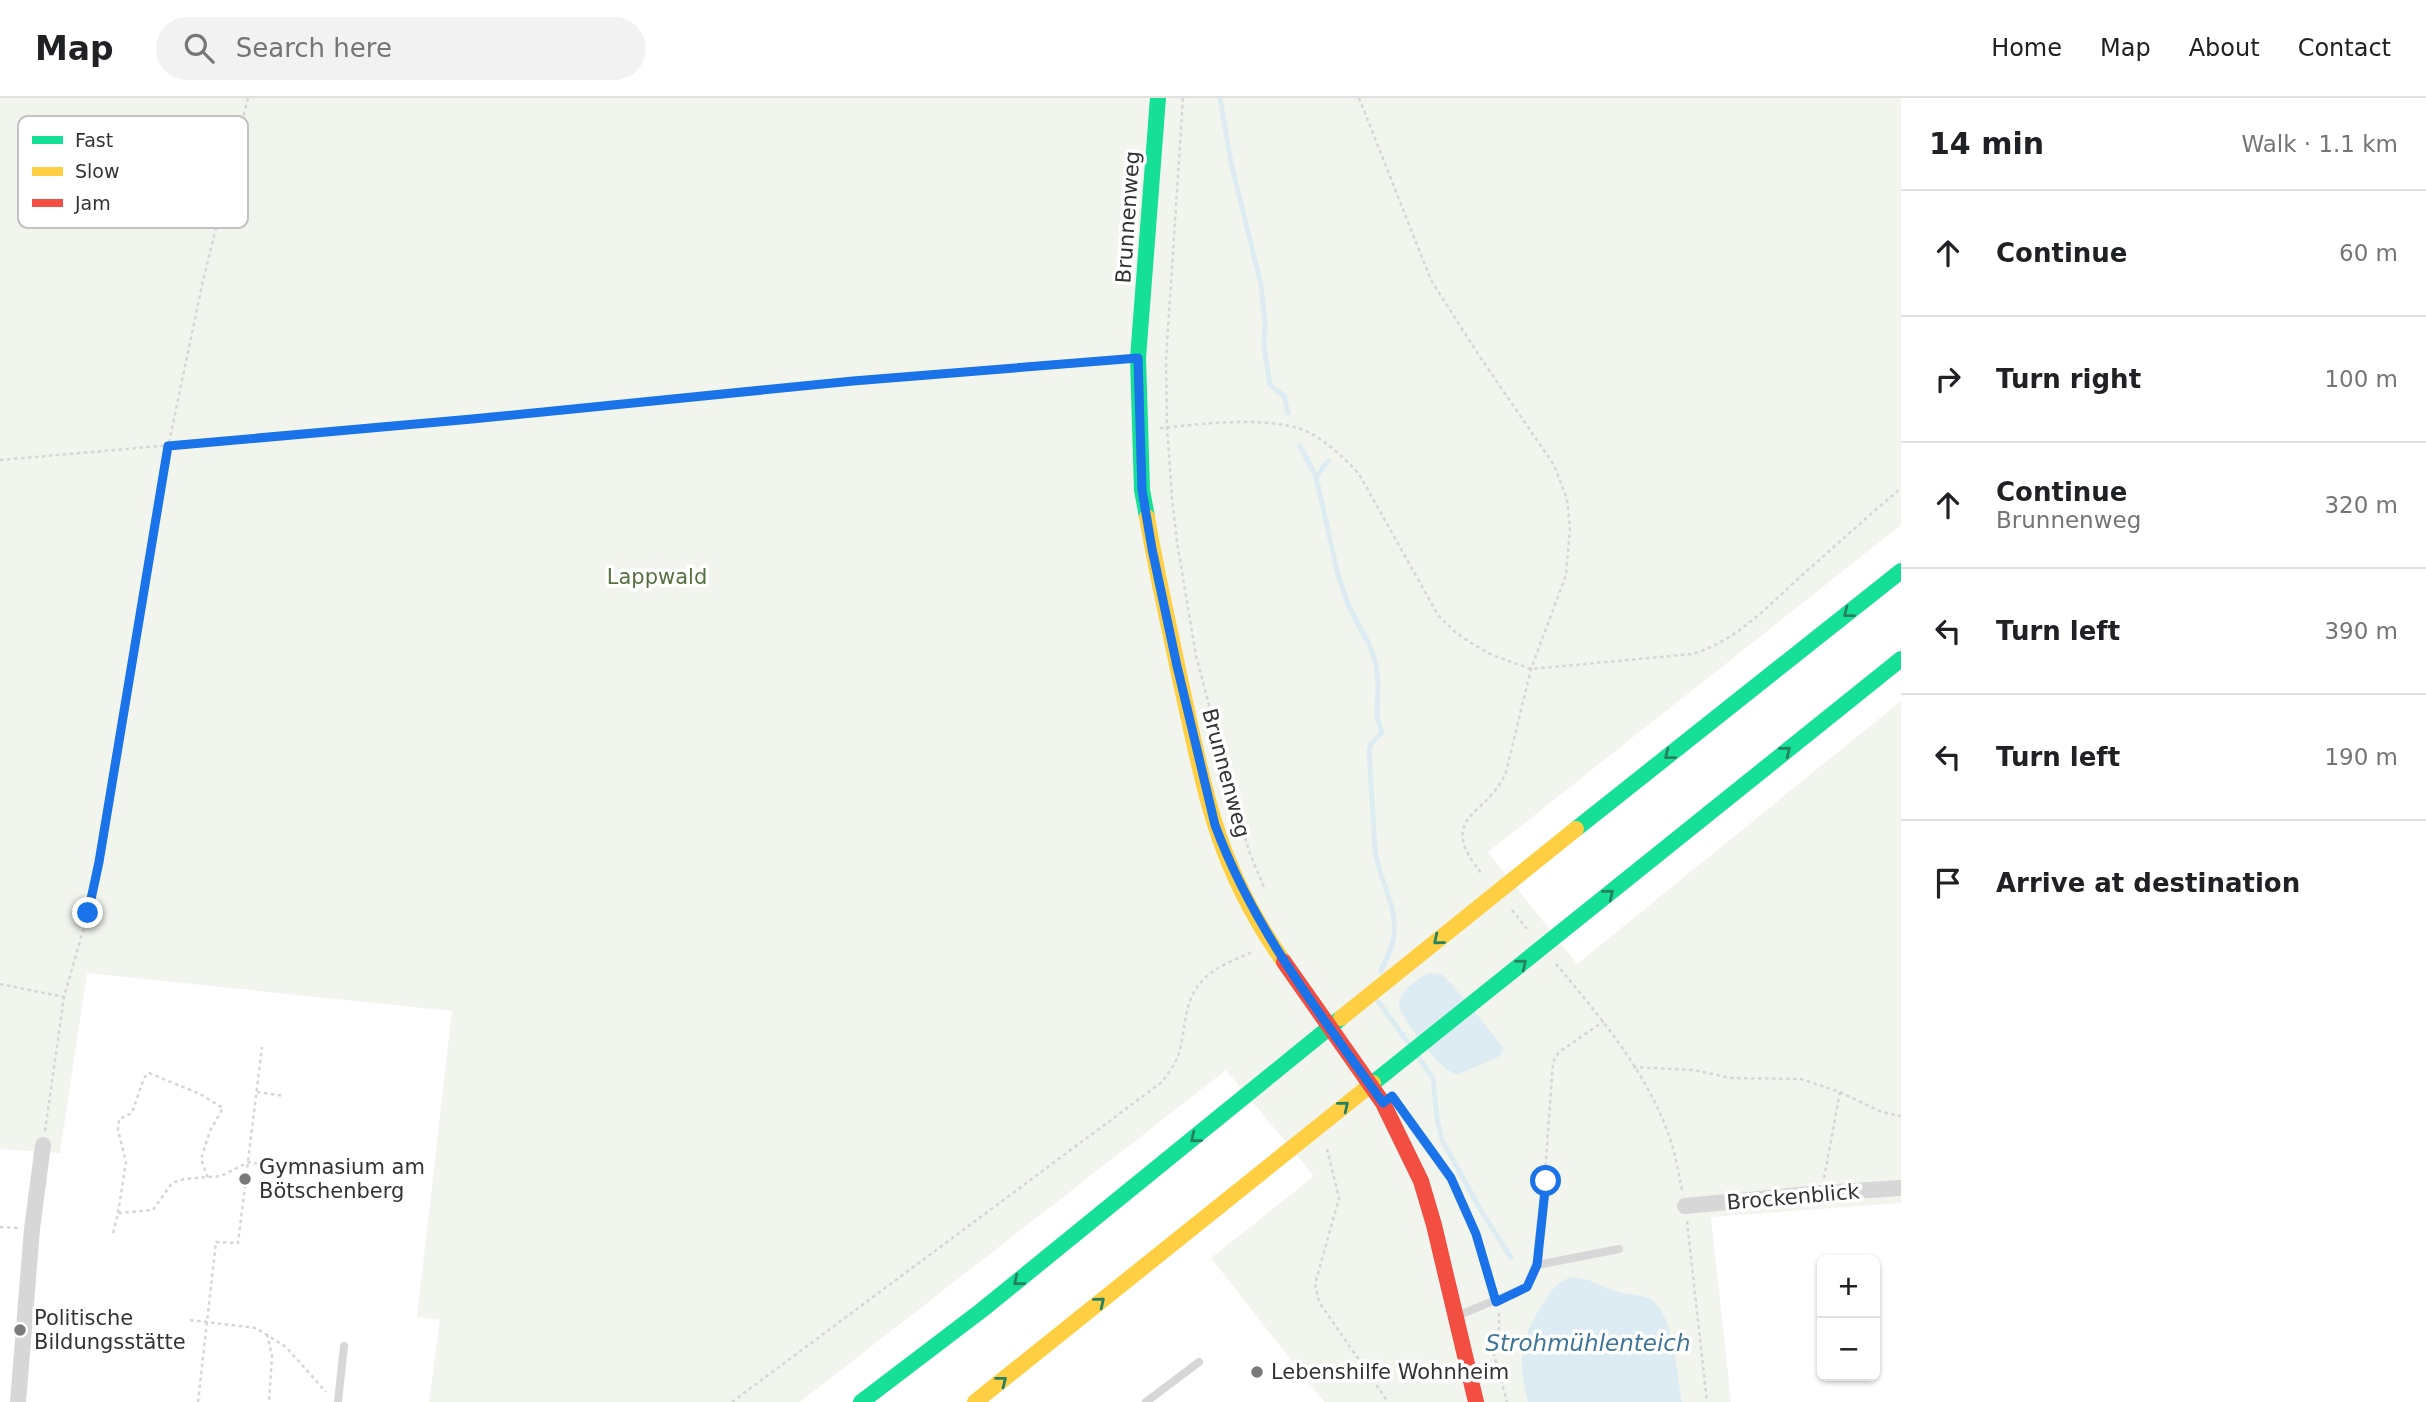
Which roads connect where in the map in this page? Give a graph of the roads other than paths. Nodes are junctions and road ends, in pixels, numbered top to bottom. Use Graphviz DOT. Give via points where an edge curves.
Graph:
graph roads {
  1 [pos="1158,98"];
  2 [pos="1901,571"];
  3 [pos="1901,659"];
  4 [pos="43,1145"];
  5 [pos="1901,1188"];
  6 [pos="1685,1206"];
  7 [pos="1619,1249"];
  8 [pos="1457,1316"];
  9 [pos="344,1346"];
  10 [pos="1199,1362"];
  11 [pos="18,1402"];
  12 [pos="338,1402"];
  13 [pos="862,1402"];
  14 [pos="975,1402"];
  15 [pos="1146,1402"];
  16 [pos="1476,1402"];
  1 -- 8 [label="main road, Brunnenweg" via="1138,358 1142,490 1202,777 1229,863 1270,942 1383,1103 1421,1181"];
  2 -- 13 [label="main road, one-way"];
  14 -- 3 [label="main road, one-way"];
  4 -- 11 [label="street"];
  5 -- 6 [label="street, Brockenblick"];
  7 -- 8 [label="lane" via="1538,1261 1527,1287"];
  8 -- 16 [label="main road, Brunnenweg"];
  9 -- 12 [label="lane"];
  10 -- 15 [label="lane"];
}
